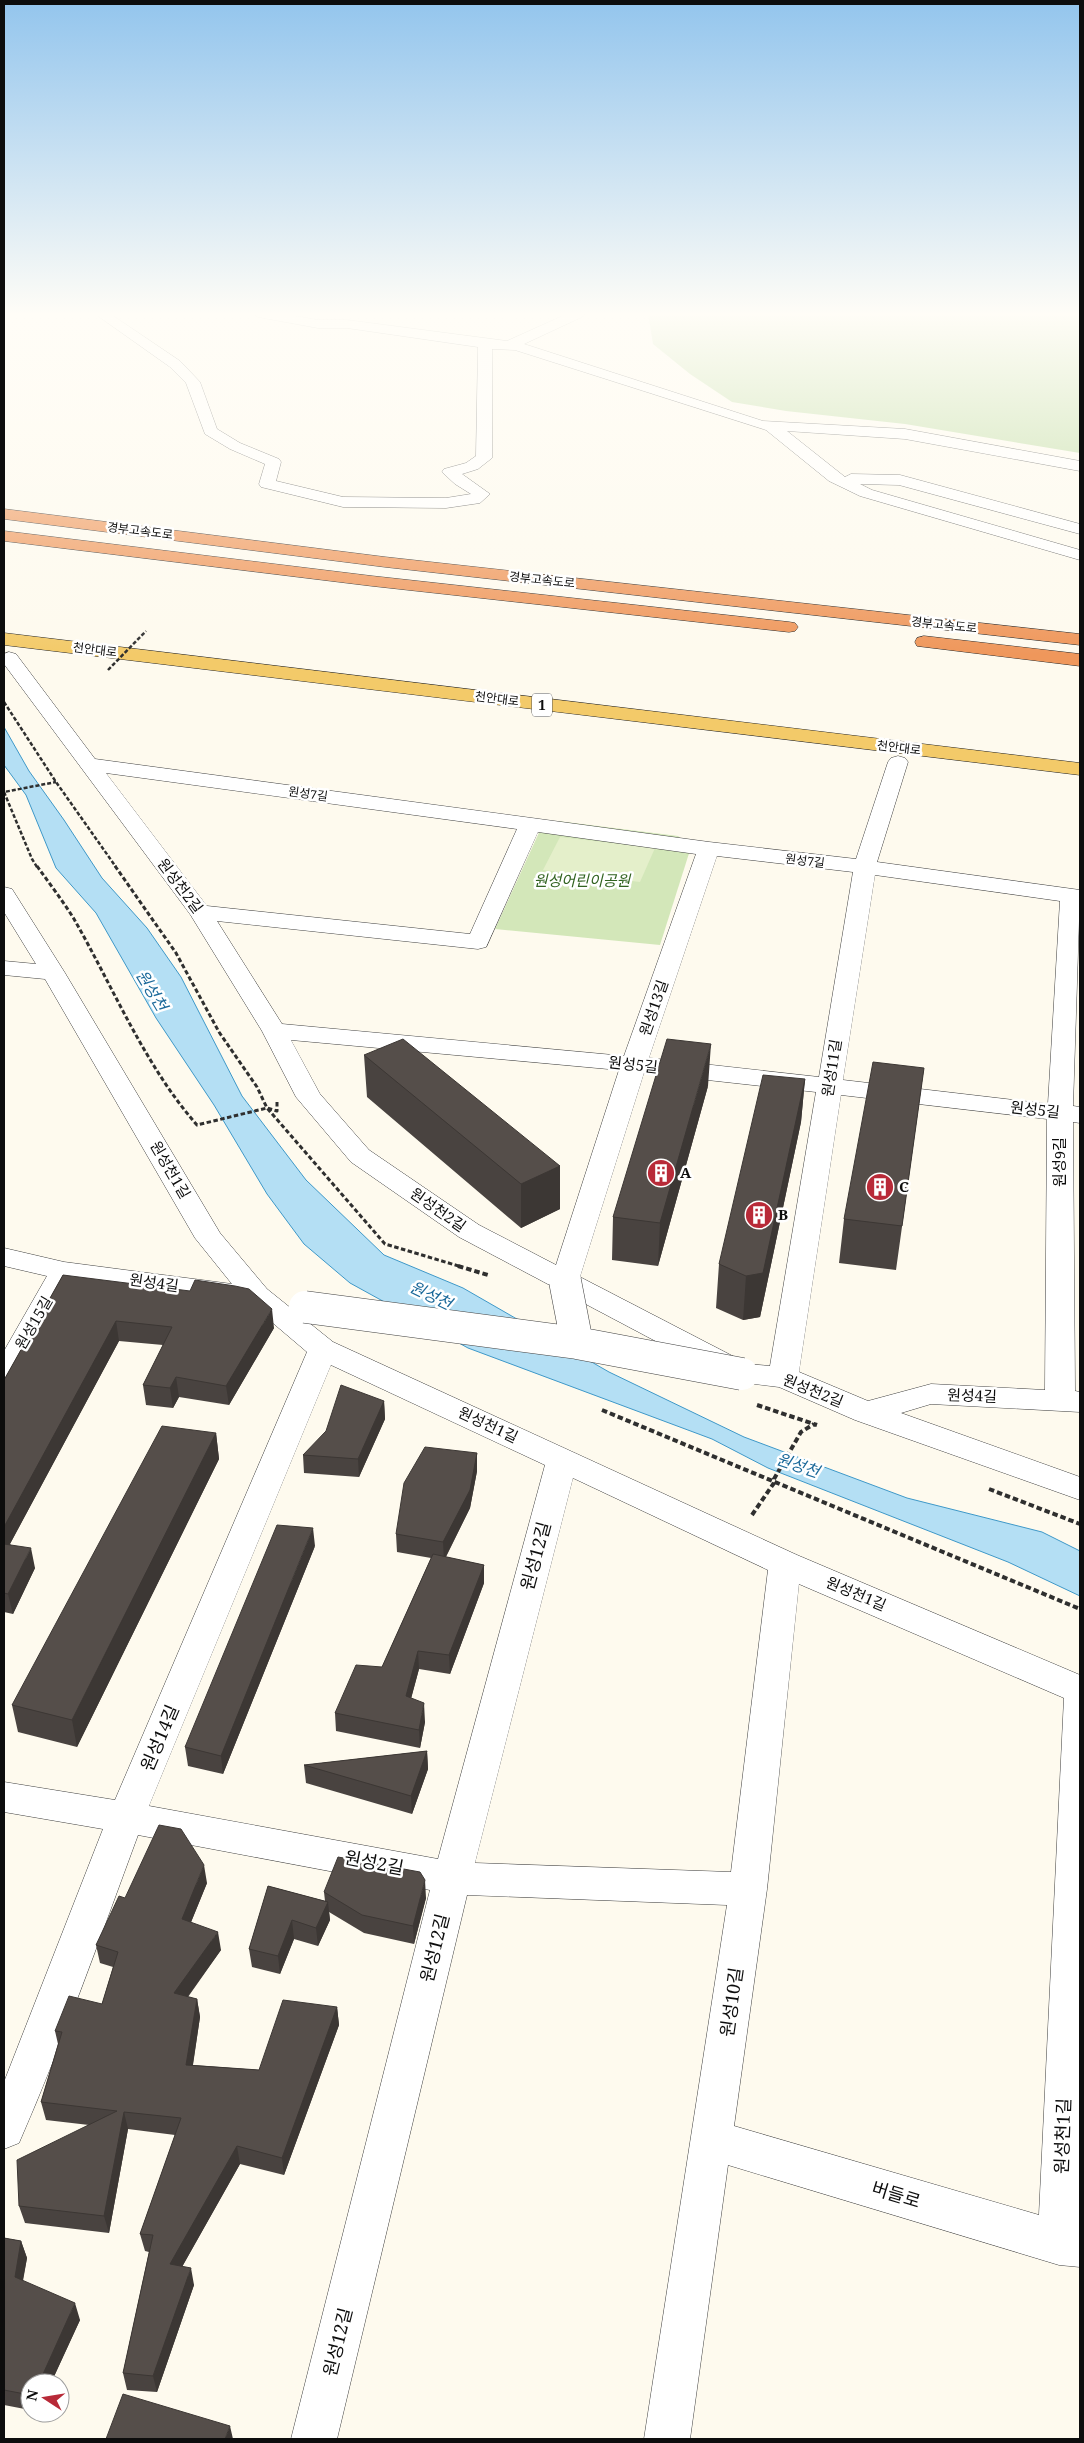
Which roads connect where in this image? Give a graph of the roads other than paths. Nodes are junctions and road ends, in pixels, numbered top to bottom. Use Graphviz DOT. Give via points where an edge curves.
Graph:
graph roads {
  1 [pos="209,427"];
  2 [pos="485,427"];
  3 [pos="772,427"];
  4 [pos="788,427"];
  5 [pos="1080,466"];
  6 [pos="834,478"];
  7 [pos="4,514"];
  8 [pos="1080,529"];
  9 [pos="4,536"];
  10 [pos="1080,555"];
  11 [pos="809,629"];
  12 [pos="908,640"];
  13 [pos="1080,640"];
  14 [pos="6,651"];
  15 [pos="1080,660"];
  16 [pos="898,762"];
  17 [pos="87,764"];
  18 [pos="1080,770"];
  19 [pos="1080,786"];
  20 [pos="530,824"];
  21 [pos="709,849"];
  22 [pos="865,868"];
  23 [pos="4,894"];
  24 [pos="1076,896"];
  25 [pos="200,912"];
  26 [pos="4,968"];
  27 [pos="53,973"];
  28 [pos="274,1031"];
  29 [pos="634,1064"];
  30 [pos="829,1087"];
  31 [pos="1070,1114"];
  32 [pos="4,1257"];
  33 [pos="64,1271"];
  34 [pos="565,1281"];
  35 [pos="257,1296"];
  36 [pos="577,1343"];
  37 [pos="323,1349"];
  38 [pos="742,1374"];
  39 [pos="4,1376"];
  40 [pos="783,1377"];
  41 [pos="1070,1400"];
  42 [pos="866,1412"];
  43 [pos="562,1459"];
  44 [pos="1080,1489"];
  45 [pos="785,1564"];
  46 [pos="1080,1690"];
  47 [pos="1080,1700"];
  48 [pos="4,1797"];
  49 [pos="126,1817"];
  50 [pos="452,1878"];
  51 [pos="748,1889"];
  52 [pos="4,2129"];
  53 [pos="712,2140"];
  54 [pos="1070,2244"];
  55 [pos="314,2439"];
  56 [pos="667,2439"];
  1 -- 2 [label="street" via="235,446 273,462 267,484 343,502 446,503 474,500 482,494 450,472 472,466 484,458"];
  3 -- 6 [label="street"];
  4 -- 5 [label="street" via="906,434"];
  6 -- 8 [label="street" via="900,480"];
  6 -- 10 [label="street" via="866,493"];
  7 -- 13 [label="highway, 경부고속도로" via="385,562"];
  9 -- 11 [label="highway, 경부고속도로" via="372,582"];
  12 -- 15 [label="highway, 경부고속도로"];
  14 -- 16 [label="main road, 천안대로 / 1"];
  14 -- 17 [label="street, 원성천2길"];
  14 -- 18 [label="main road, 천안대로 / 1"];
  16 -- 19 [label="main road, 천안대로 / 1"];
  16 -- 22 [label="street, 원성11길"];
  17 -- 20 [label="street, 원성7길"];
  17 -- 25 [label="street, 원성천2길"];
  20 -- 21 [label="street, 원성7길"];
  20 -- 25 [label="street" via="478,942"];
  21 -- 22 [label="street, 원성7길"];
  21 -- 29 [label="street, 원성13길"];
  22 -- 24 [label="street, 원성7길"];
  22 -- 30 [label="street, 원성11길"];
  23 -- 27 [label="street, 원성천1길"];
  24 -- 31 [label="street, 원성9길"];
  25 -- 28 [label="street, 원성천2길"];
  26 -- 27 [label="street"];
  27 -- 35 [label="street, 원성천1길" via="209,1238"];
  28 -- 29 [label="street, 원성5길"];
  28 -- 34 [label="street, 원성천2길" via="308,1097 360,1156 468,1231"];
  29 -- 30 [label="street, 원성5길"];
  29 -- 34 [label="street, 원성13길"];
  30 -- 31 [label="street, 원성5길"];
  30 -- 40 [label="street, 원성11길"];
  31 -- 41 [label="street, 원성9길"];
  32 -- 33 [label="street, 원성4길"];
  33 -- 35 [label="street, 원성4길"];
  33 -- 39 [label="street, 원성15길"];
  34 -- 36 [label="street, bridge"];
  34 -- 38 [label="street, 원성천2길"];
  35 -- 36 [label="street, 원성4길, bridge" via="305,1307"];
  35 -- 37 [label="street, 원성천1길"];
  36 -- 38 [label="street, 원성4길, bridge"];
  37 -- 43 [label="street, 원성천1길"];
  37 -- 49 [label="street, 원성14길"];
  38 -- 40 [label="street, 원성천2길"];
  40 -- 42 [label="street, 원성천2길"];
  41 -- 42 [label="street, 원성4길" via="931,1394"];
  42 -- 44 [label="street, 원성천2길"];
  43 -- 45 [label="street, 원성천1길"];
  43 -- 50 [label="street, 원성12길"];
  45 -- 46 [label="street, 원성천1길"];
  45 -- 51 [label="street, 원성10길"];
  47 -- 54 [label="street, 원성천1길"];
  48 -- 49 [label="street, 원성2길"];
  49 -- 50 [label="street, 원성2길"];
  49 -- 52 [label="street, 원성14길" via="36,2055"];
  50 -- 51 [label="street, 원성2길"];
  50 -- 55 [label="street, 원성12길"];
  51 -- 53 [label="street, 원성10길"];
  53 -- 54 [label="street, 버들로"];
  53 -- 56 [label="street, 원성10길"];
}
